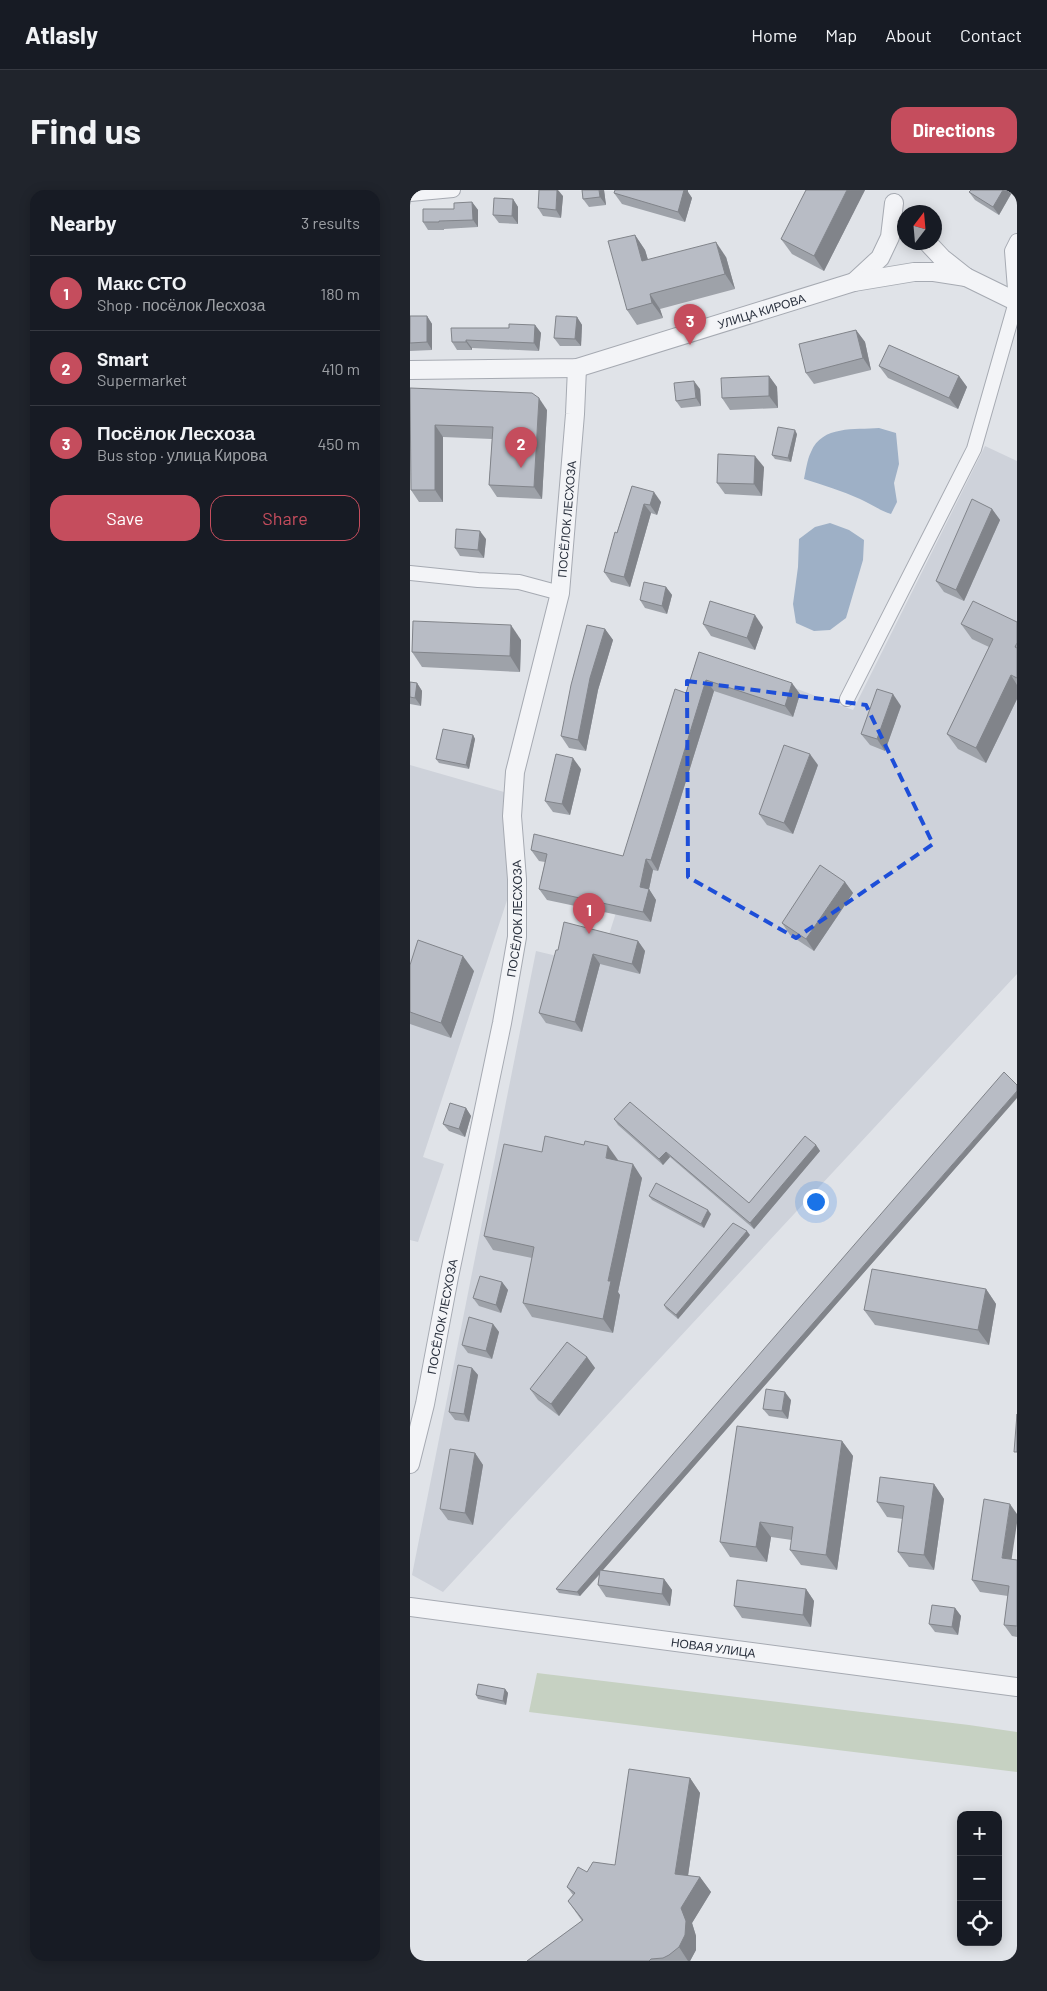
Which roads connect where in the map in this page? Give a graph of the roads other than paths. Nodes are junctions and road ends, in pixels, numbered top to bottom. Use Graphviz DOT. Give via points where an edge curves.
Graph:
graph roads {
  1 [pos="453,190"];
  2 [pos="410,194"];
  3 [pos="895,203"];
  4 [pos="1017,241"];
  5 [pos="934,250"];
  6 [pos="966,277"];
  7 [pos="854,282"];
  8 [pos="1016,302"];
  9 [pos="576,368"];
  10 [pos="410,370"];
  11 [pos="410,573"];
  12 [pos="560,593"];
  13 [pos="847,699"];
  14 [pos="410,1464"];
  15 [pos="410,1607"];
  16 [pos="1017,1687"];
  1 -- 2 [label="street"];
  3 -- 7 [label="street" via="890,237 880,258"];
  4 -- 8 [label="street" via="1012,251"];
  5 -- 6 [label="street"];
  6 -- 7 [label="street, УЛИЦА КИРОВА" via="914,272"];
  6 -- 8 [label="street"];
  7 -- 9 [label="street, УЛИЦА КИРОВА"];
  8 -- 13 [label="street" via="974,449"];
  9 -- 10 [label="street, УЛИЦА КИРОВА"];
  9 -- 12 [label="street, ПОСЁЛОК ЛЕСХОЗА"];
  11 -- 12 [label="street" via="519,582"];
  12 -- 14 [label="street, ПОСЁЛОК ЛЕСХОЗА" via="515,772 512,816 517,937 425,1404"];
  15 -- 16 [label="street, НОВАЯ УЛИЦА"];
}
